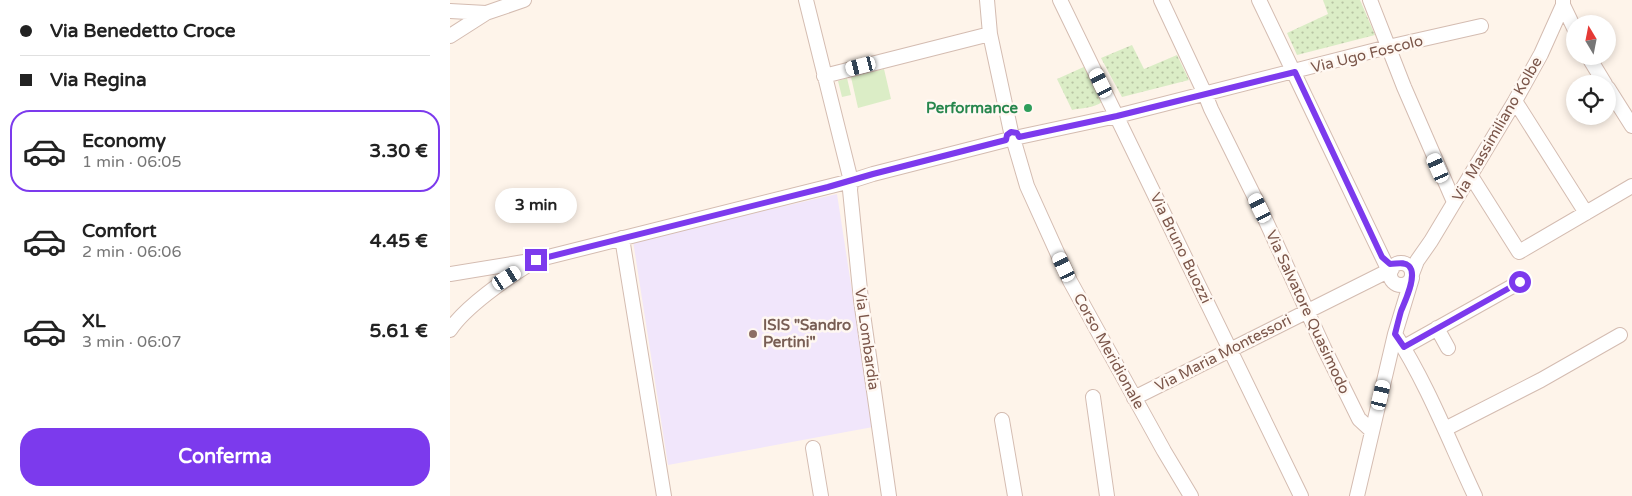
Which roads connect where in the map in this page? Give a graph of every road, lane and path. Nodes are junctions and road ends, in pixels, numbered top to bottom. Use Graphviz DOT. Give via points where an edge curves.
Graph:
graph roads {
  1 [pos="524,0"];
  2 [pos="806,0"];
  3 [pos="987,0"];
  4 [pos="1060,0"];
  5 [pos="1161,0"];
  6 [pos="1260,0"];
  7 [pos="1370,0"];
  8 [pos="1563,3"];
  9 [pos="450,11"];
  10 [pos="486,13"];
  11 [pos="1568,15"];
  12 [pos="1481,26"];
  13 [pos="990,34"];
  14 [pos="450,36"];
  15 [pos="1388,47"];
  16 [pos="1295,72"];
  17 [pos="824,76"];
  18 [pos="1205,94"];
  19 [pos="1515,101"];
  20 [pos="1616,101"];
  21 [pos="1117,116"];
  22 [pos="1632,126"];
  23 [pos="1013,138"];
  24 [pos="1471,176"];
  25 [pos="851,181"];
  26 [pos="1632,186"];
  27 [pos="1454,202"];
  28 [pos="1586,213"];
  29 [pos="622,238"];
  30 [pos="1424,249"];
  31 [pos="536,260"];
  32 [pos="1393,271"];
  33 [pos="450,274"];
  34 [pos="1412,276"];
  35 [pos="1520,282"];
  36 [pos="1401,310"];
  37 [pos="1307,311"];
  38 [pos="1437,328"];
  39 [pos="450,330"];
  40 [pos="1395,334"];
  41 [pos="1620,335"];
  42 [pos="1404,347"];
  43 [pos="1448,348"];
  44 [pos="1230,349"];
  45 [pos="1093,397"];
  46 [pos="1134,398"];
  47 [pos="1002,420"];
  48 [pos="1445,429"];
  49 [pos="1372,431"];
  50 [pos="813,448"];
  51 [pos="664,496"];
  52 [pos="822,496"];
  53 [pos="889,496"];
  54 [pos="1015,496"];
  55 [pos="1107,496"];
  56 [pos="1191,496"];
  57 [pos="1300,496"];
  58 [pos="1356,496"];
  59 [pos="1475,496"];
  1 -- 10 [label="street"];
  2 -- 17 [label="street, Via Lombardia"];
  3 -- 13 [label="street, Corso Meridionale"];
  4 -- 21 [label="street, Via Bruno Buozzi"];
  5 -- 18 [label="street, Via Salvatore Quasimodo"];
  6 -- 16 [label="street"];
  7 -- 15 [label="street"];
  8 -- 11 [label="street"];
  8 -- 19 [label="street, Via Massimiliano Kolbe" via="1541,54"];
  9 -- 10 [label="street"];
  10 -- 14 [label="street"];
  12 -- 15 [label="street, Via Ugo Foscolo"];
  13 -- 17 [label="street"];
  13 -- 23 [label="street, Corso Meridionale"];
  15 -- 16 [label="street, Via Ugo Foscolo"];
  15 -- 27 [label="street"];
  16 -- 18 [label="street, Via Ugo Foscolo"];
  16 -- 32 [label="street" via="1382,257"];
  17 -- 25 [label="street, Via Lombardia"];
  18 -- 21 [label="street, Via Ugo Foscolo"];
  18 -- 37 [label="street, Via Salvatore Quasimodo"];
  19 -- 24 [label="street, Via Massimiliano Kolbe"];
  19 -- 28 [label="street"];
  20 -- 22 [label="street"];
  21 -- 23 [label="street, Via Ugo Foscolo"];
  21 -- 44 [label="street, Via Bruno Buozzi"];
  23 -- 25 [label="street"];
  23 -- 46 [label="street, Corso Meridionale" via="1027,186 1070,281"];
  24 -- 27 [label="street, Via Massimiliano Kolbe"];
  24 -- 28 [label="street" via="1519,252"];
  25 -- 29 [label="street"];
  25 -- 53 [label="street, Via Lombardia" via="861,300"];
  26 -- 28 [label="street"];
  27 -- 30 [label="street, Via Massimiliano Kolbe"];
  29 -- 31 [label="street"];
  29 -- 51 [label="street"];
  30 -- 32 [label="street, Via Massimiliano Kolbe"];
  30 -- 34 [label="street, Via Massimiliano Kolbe"];
  31 -- 33 [label="street"];
  31 -- 39 [label="street" via="507,278"];
  32 -- 34 [label="street" via="1404,285"];
  32 -- 36 [label="street, Via Massimiliano Kolbe"];
  32 -- 37 [label="street, Via Maria Montessori"];
  34 -- 36 [label="street, Via Massimiliano Kolbe"];
  35 -- 38 [label="street"];
  36 -- 40 [label="street, Via Massimiliano Kolbe"];
  37 -- 44 [label="street, Via Maria Montessori"];
  37 -- 49 [label="street, Via Salvatore Quasimodo" via="1359,419"];
  38 -- 42 [label="street"];
  38 -- 43 [label="street"];
  40 -- 42 [label="street"];
  40 -- 49 [label="street, Via Massimiliano Kolbe"];
  41 -- 48 [label="street"];
  42 -- 48 [label="street"];
  44 -- 46 [label="street, Via Maria Montessori"];
  44 -- 57 [label="street, Via Bruno Buozzi"];
  45 -- 55 [label="street"];
  46 -- 56 [label="street, Corso Meridionale"];
  47 -- 54 [label="street"];
  48 -- 59 [label="street"];
  49 -- 58 [label="street, Via Massimiliano Kolbe"];
  50 -- 52 [label="street"];
}
